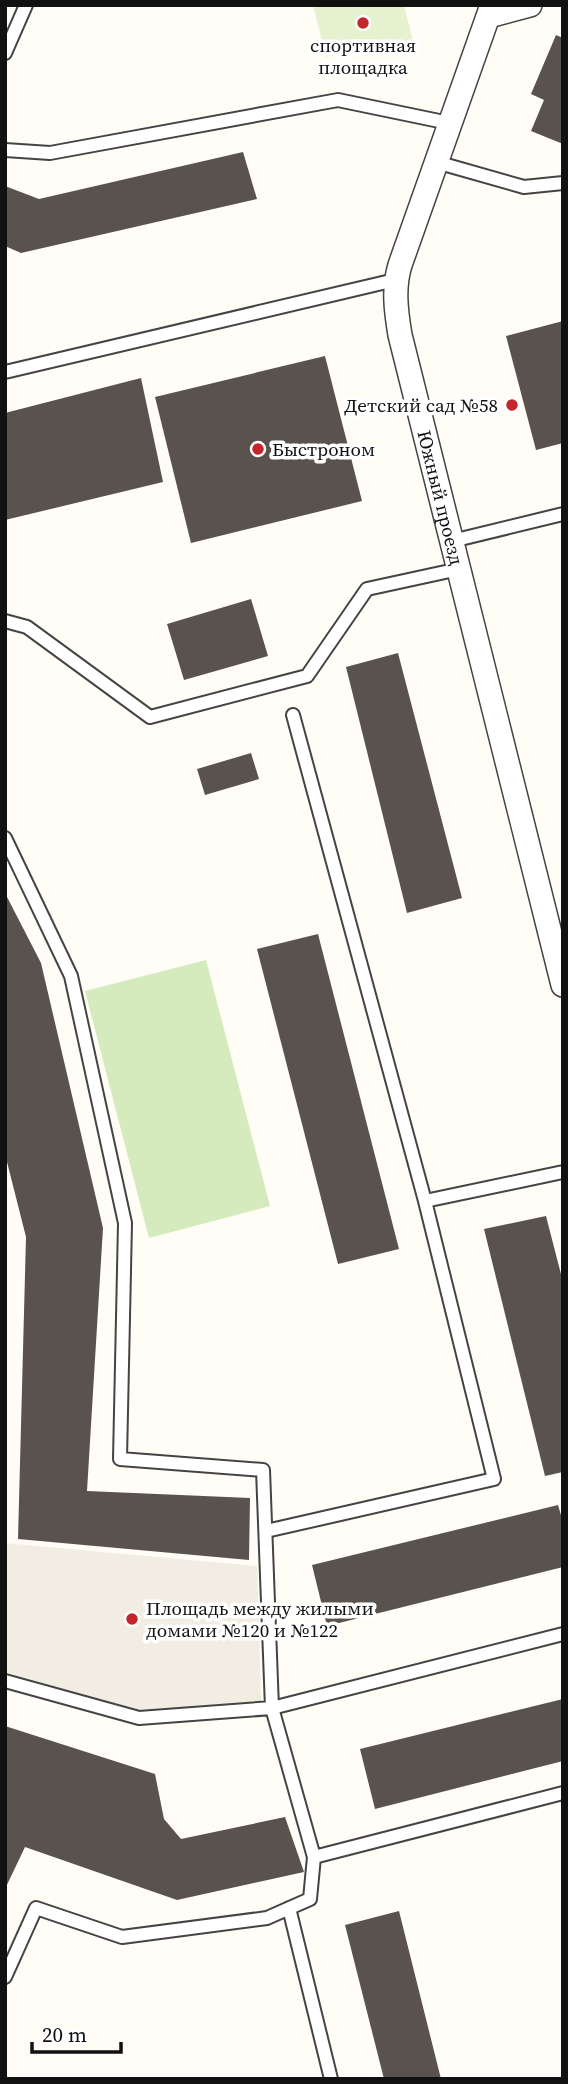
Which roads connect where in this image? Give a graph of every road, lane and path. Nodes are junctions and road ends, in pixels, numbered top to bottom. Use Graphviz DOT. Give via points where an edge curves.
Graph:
graph roads {
  1 [pos="26,5"];
  2 [pos="530,5"];
  3 [pos="490,10"];
  4 [pos="5,53"];
  5 [pos="449,123"];
  6 [pos="5,150"];
  7 [pos="436,162"];
  8 [pos="563,184"];
  9 [pos="395,280"];
  10 [pos="5,372"];
  11 [pos="563,514"];
  12 [pos="452,541"];
  13 [pos="459,569"];
  14 [pos="5,621"];
  15 [pos="293,715"];
  16 [pos="5,838"];
  17 [pos="563,985"];
  18 [pos="563,1172"];
  19 [pos="425,1201"];
  20 [pos="266,1531"];
  21 [pos="563,1634"];
  22 [pos="5,1681"];
  23 [pos="272,1708"];
  24 [pos="563,1793"];
  25 [pos="314,1857"];
  26 [pos="289,1908"];
  27 [pos="5,1977"];
  28 [pos="331,2079"];
  1 -- 4 [label="lane"];
  2 -- 3 [label="street"];
  3 -- 5 [label="street, Южный проезд"];
  5 -- 6 [label="lane" via="338,100 50,153"];
  5 -- 7 [label="street, Южный проезд"];
  7 -- 8 [label="lane" via="524,187"];
  7 -- 9 [label="street, Южный проезд"];
  9 -- 10 [label="lane"];
  9 -- 12 [label="street, Южный проезд" via="400,335"];
  11 -- 12 [label="lane"];
  12 -- 13 [label="street, Южный проезд"];
  13 -- 14 [label="lane" via="367,589 307,676 149,717 27,627"];
  13 -- 17 [label="street, Южный проезд"];
  15 -- 19 [label="lane"];
  16 -- 20 [label="lane" via="71,976 125,1223 120,1459 264,1470"];
  18 -- 19 [label="lane"];
  19 -- 20 [label="lane" via="495,1479"];
  20 -- 23 [label="lane"];
  21 -- 23 [label="lane"];
  22 -- 23 [label="lane" via="139,1718"];
  23 -- 25 [label="lane"];
  24 -- 25 [label="lane"];
  25 -- 26 [label="lane" via="310,1899"];
  26 -- 27 [label="lane" via="267,1918 122,1937 36,1909"];
  26 -- 28 [label="lane"];
}
